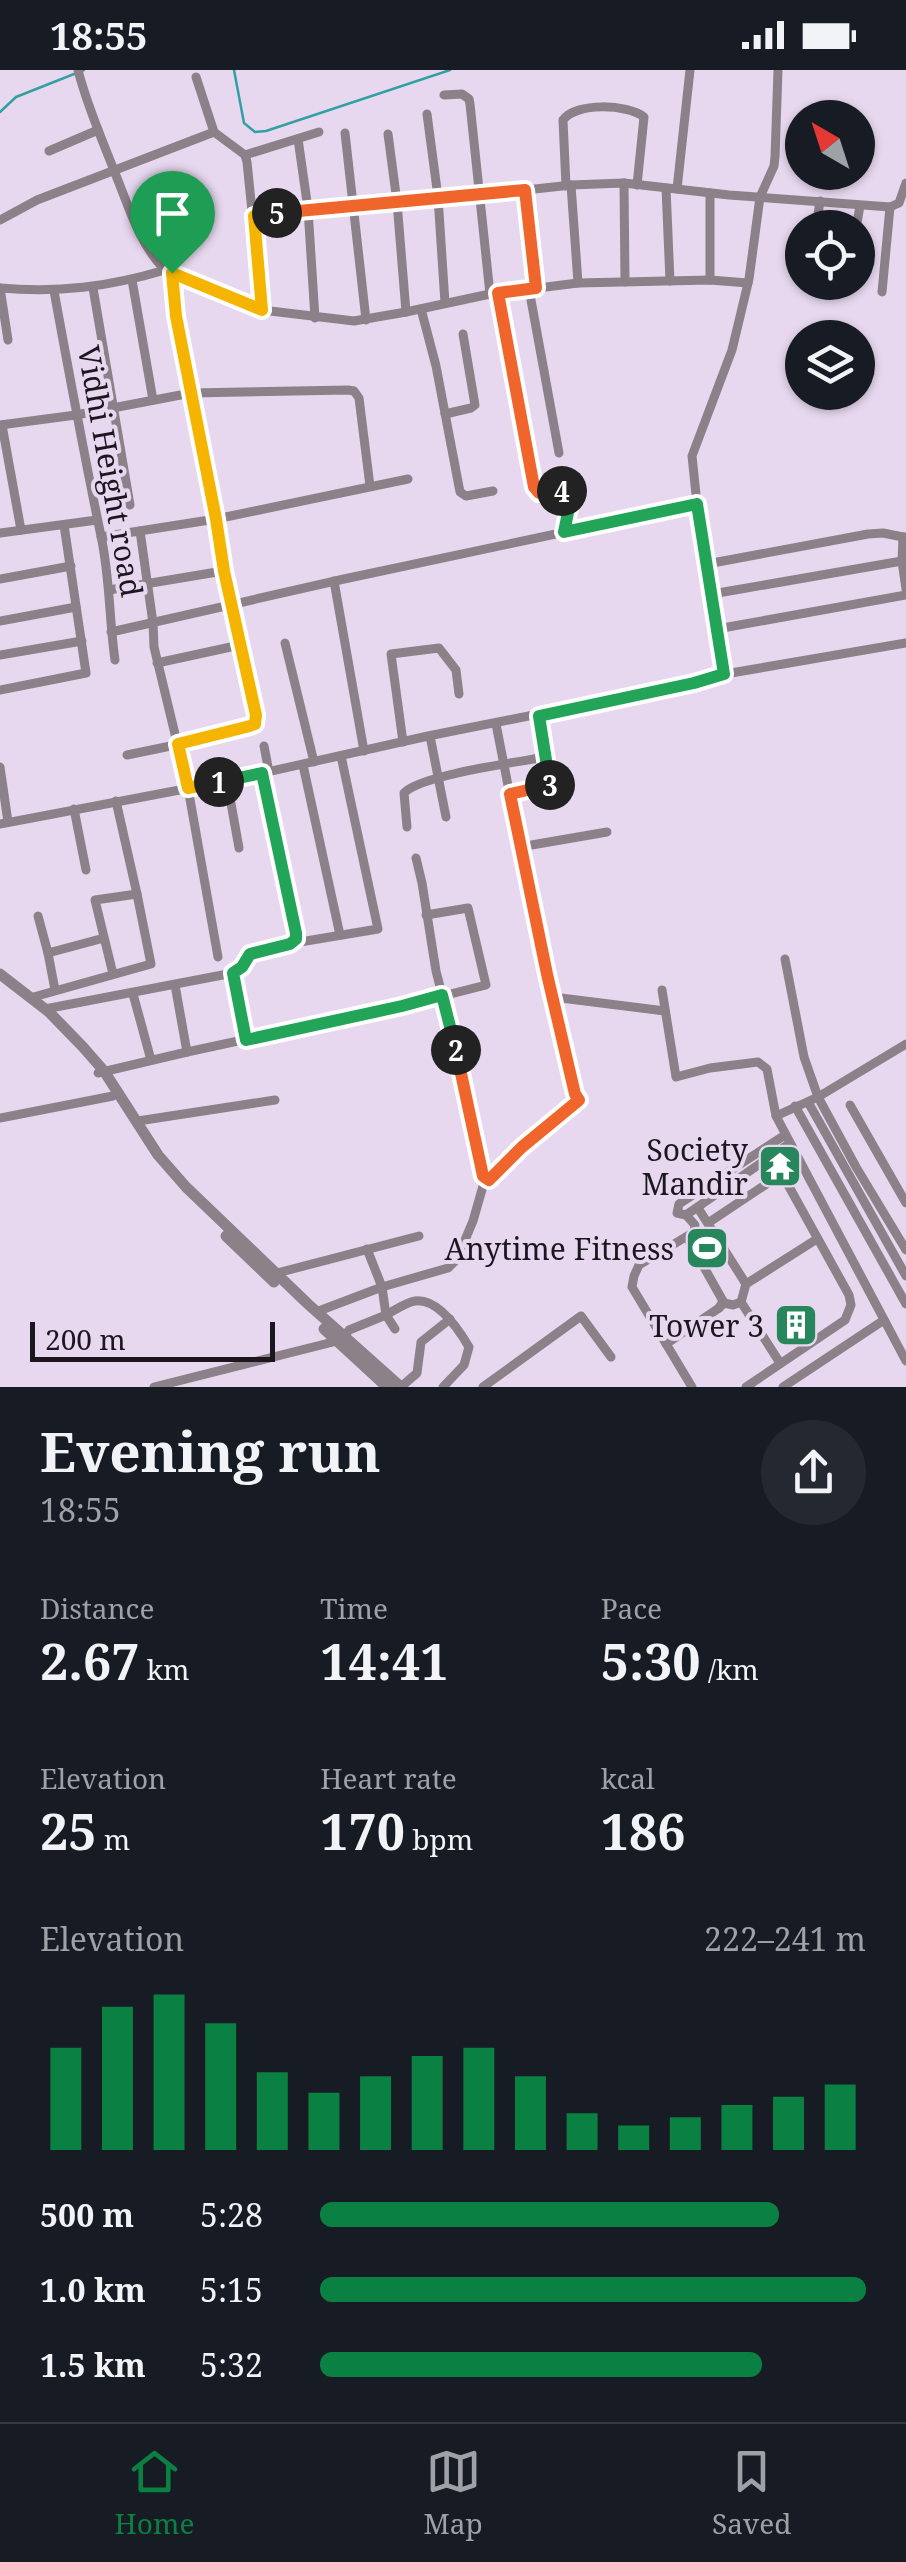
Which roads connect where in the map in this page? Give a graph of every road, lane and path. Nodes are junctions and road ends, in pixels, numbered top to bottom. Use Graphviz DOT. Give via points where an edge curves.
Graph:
graph roads {
  1 [pos="78,70"];
  2 [pos="690,70"];
  3 [pos="778,70"];
  4 [pos="196,78"];
  5 [pos="444,95"];
  6 [pos="427,114"];
  7 [pos="98,130"];
  8 [pos="214,132"];
  9 [pos="319,132"];
  10 [pos="345,133"];
  11 [pos="388,134"];
  12 [pos="298,139"];
  13 [pos="49,151"];
  14 [pos="245,155"];
  15 [pos="114,169"];
  16 [pos="624,184"];
  17 [pos="906,184"];
  18 [pos="569,185"];
  19 [pos="637,185"];
  20 [pos="672,189"];
  21 [pos="525,190"];
  22 [pos="710,193"];
  23 [pos="481,195"];
  24 [pos="438,196"];
  25 [pos="760,197"];
  26 [pos="820,201"];
  27 [pos="397,202"];
  28 [pos="354,206"];
  29 [pos="860,206"];
  30 [pos="890,207"];
  31 [pos="308,210"];
  32 [pos="819,210"];
  33 [pos="859,210"];
  34 [pos="254,216"];
  35 [pos="0,220"];
  36 [pos="168,272"];
  37 [pos="132,280"];
  38 [pos="710,280"];
  39 [pos="670,281"];
  40 [pos="625,282"];
  41 [pos="578,283"];
  42 [pos="748,283"];
  43 [pos="0,288"];
  44 [pos="93,288"];
  45 [pos="533,289"];
  46 [pos="54,291"];
  47 [pos="882,292"];
  48 [pos="494,293"];
  49 [pos="445,303"];
  50 [pos="421,309"];
  51 [pos="262,310"];
  52 [pos="406,312"];
  53 [pos="315,318"];
  54 [pos="366,320"];
  55 [pos="463,334"];
  56 [pos="8,340"];
  57 [pos="191,393"];
  58 [pos="153,400"];
  59 [pos="115,406"];
  60 [pos="76,414"];
  61 [pos="445,414"];
  62 [pos="1,425"];
  63 [pos="559,453"];
  64 [pos="408,479"];
  65 [pos="370,486"];
  66 [pos="493,492"];
  67 [pos="130,504"];
  68 [pos="697,504"];
  69 [pos="216,519"];
  70 [pos="97,520"];
  71 [pos="64,525"];
  72 [pos="21,530"];
  73 [pos="140,531"];
  74 [pos="564,532"];
  75 [pos="0,533"];
  76 [pos="102,537"];
  77 [pos="905,537"];
  78 [pos="902,561"];
  79 [pos="707,564"];
  80 [pos="71,566"];
  81 [pos="224,571"];
  82 [pos="0,579"];
  83 [pos="334,581"];
  84 [pos="148,584"];
  85 [pos="109,590"];
  86 [pos="906,592"];
  87 [pos="712,594"];
  88 [pos="232,603"];
  89 [pos="76,607"];
  90 [pos="0,620"];
  91 [pos="154,623"];
  92 [pos="718,629"];
  93 [pos="111,632"];
  94 [pos="82,641"];
  95 [pos="285,643"];
  96 [pos="906,643"];
  97 [pos="240,646"];
  98 [pos="0,655"];
  99 [pos="116,660"];
  100 [pos="157,662"];
  101 [pos="724,674"];
  102 [pos="0,690"];
  103 [pos="458,694"];
  104 [pos="539,716"];
  105 [pos="496,724"];
  106 [pos="430,736"];
  107 [pos="403,742"];
  108 [pos="178,744"];
  109 [pos="264,746"];
  110 [pos="364,751"];
  111 [pos="127,755"];
  112 [pos="342,756"];
  113 [pos="546,757"];
  114 [pos="309,764"];
  115 [pos="504,765"];
  116 [pos="0,767"];
  117 [pos="266,773"];
  118 [pos="440,778"];
  119 [pos="226,781"];
  120 [pos="188,788"];
  121 [pos="510,794"];
  122 [pos="116,802"];
  123 [pos="74,808"];
  124 [pos="446,817"];
  125 [pos="4,823"];
  126 [pos="407,827"];
  127 [pos="606,832"];
  128 [pos="520,847"];
  129 [pos="238,848"];
  130 [pos="416,858"];
  131 [pos="86,870"];
  132 [pos="138,894"];
  133 [pos="426,915"];
  134 [pos="38,916"];
  135 [pos="340,935"];
  136 [pos="104,938"];
  137 [pos="294,942"];
  138 [pos="48,953"];
  139 [pos="218,957"];
  140 [pos="785,958"];
  141 [pos="233,973"];
  142 [pos="0,974"];
  143 [pos="113,974"];
  144 [pos="0,983"];
  145 [pos="175,985"];
  146 [pos="55,990"];
  147 [pos="662,990"];
  148 [pos="133,994"];
  149 [pos="442,995"];
  150 [pos="552,997"];
  151 [pos="30,998"];
  152 [pos="45,1009"];
  153 [pos="665,1010"];
  154 [pos="246,1040"];
  155 [pos="906,1044"];
  156 [pos="187,1052"];
  157 [pos="151,1060"];
  158 [pos="101,1072"];
  159 [pos="112,1096"];
  160 [pos="813,1099"];
  161 [pos="275,1100"];
  162 [pos="850,1105"];
  163 [pos="796,1106"];
  164 [pos="776,1116"];
  165 [pos="0,1118"];
  166 [pos="138,1121"];
  167 [pos="787,1139"];
  168 [pos="485,1179"];
  169 [pos="906,1203"];
  170 [pos="698,1208"];
  171 [pos="686,1215"];
  172 [pos="708,1222"];
  173 [pos="418,1236"];
  174 [pos="686,1237"];
  175 [pos="817,1239"];
  176 [pos="367,1249"];
  177 [pos="906,1250"];
  178 [pos="277,1273"];
  179 [pos="906,1276"];
  180 [pos="746,1284"];
  181 [pos="382,1287"];
  182 [pos="741,1302"];
  183 [pos="906,1304"];
  184 [pos="719,1308"];
  185 [pos="316,1312"];
  186 [pos="386,1314"];
  187 [pos="450,1318"];
  188 [pos="884,1320"];
  189 [pos="395,1329"];
  190 [pos="341,1339"];
  191 [pos="666,1344"];
  192 [pos="611,1357"];
  193 [pos="906,1360"];
  194 [pos="780,1363"];
  195 [pos="154,1387"];
  196 [pos="387,1387"];
  197 [pos="401,1387"];
  198 [pos="443,1387"];
  199 [pos="483,1387"];
  200 [pos="692,1387"];
  201 [pos="746,1387"];
  202 [pos="784,1387"];
  1 -- 7 [label="street"];
  2 -- 20 [label="street"];
  3 -- 25 [label="street" via="776,157"];
  4 -- 8 [label="street"];
  5 -- 23 [label="street" via="469,99"];
  6 -- 24 [label="street"];
  7 -- 13 [label="street"];
  7 -- 15 [label="street"];
  8 -- 14 [label="street"];
  8 -- 15 [label="street"];
  9 -- 12 [label="street"];
  10 -- 28 [label="street"];
  11 -- 27 [label="street"];
  12 -- 14 [label="street"];
  12 -- 31 [label="street"];
  14 -- 34 [label="street"];
  15 -- 35 [label="street"];
  15 -- 36 [label="street" via="142,240"];
  16 -- 18 [label="street"];
  16 -- 19 [label="street"];
  16 -- 40 [label="street"];
  17 -- 30 [label="street" via="899,203"];
  18 -- 19 [label="street" via="564,115 611,107 644,117"];
  18 -- 21 [label="street"];
  18 -- 41 [label="street"];
  19 -- 20 [label="street"];
  20 -- 22 [label="street"];
  20 -- 39 [label="street"];
  21 -- 23 [label="street"];
  21 -- 45 [label="street"];
  22 -- 25 [label="street"];
  22 -- 38 [label="street"];
  23 -- 24 [label="street"];
  23 -- 48 [label="street"];
  24 -- 27 [label="street"];
  24 -- 49 [label="street"];
  25 -- 26 [label="street"];
  25 -- 42 [label="street"];
  26 -- 29 [label="street"];
  26 -- 32 [label="street"];
  27 -- 28 [label="street"];
  27 -- 52 [label="street"];
  28 -- 31 [label="street"];
  28 -- 54 [label="street"];
  29 -- 30 [label="street"];
  29 -- 33 [label="street"];
  30 -- 47 [label="street"];
  31 -- 34 [label="street"];
  31 -- 53 [label="street"];
  34 -- 51 [label="street"];
  36 -- 37 [label="street"];
  36 -- 51 [label="street"];
  36 -- 57 [label="street"];
  37 -- 44 [label="street"];
  37 -- 58 [label="street"];
  38 -- 39 [label="street"];
  38 -- 42 [label="street"];
  39 -- 40 [label="street"];
  40 -- 41 [label="street"];
  41 -- 45 [label="street"];
  42 -- 68 [label="street" via="732,350 692,456"];
  43 -- 46 [label="street"];
  43 -- 56 [label="street"];
  44 -- 46 [label="street"];
  44 -- 59 [label="street"];
  45 -- 48 [label="street"];
  45 -- 63 [label="street"];
  46 -- 60 [label="street, Vidhi Height road"];
  48 -- 49 [label="street"];
  48 -- 74 [label="street" via="532,482 539,493 566,493"];
  49 -- 50 [label="street"];
  50 -- 52 [label="street"];
  50 -- 61 [label="street"];
  51 -- 53 [label="street"];
  52 -- 54 [label="street"];
  53 -- 54 [label="street"];
  55 -- 61 [label="street" via="475,405"];
  57 -- 58 [label="street"];
  57 -- 65 [label="street" via="354,391"];
  57 -- 69 [label="street"];
  58 -- 59 [label="street"];
  59 -- 60 [label="street"];
  59 -- 67 [label="street"];
  60 -- 62 [label="street"];
  60 -- 70 [label="street, Vidhi Height road"];
  61 -- 66 [label="street" via="462,494"];
  62 -- 72 [label="street"];
  64 -- 65 [label="street"];
  65 -- 69 [label="street"];
  68 -- 74 [label="street"];
  68 -- 79 [label="street"];
  69 -- 73 [label="street"];
  69 -- 81 [label="street"];
  70 -- 71 [label="street"];
  70 -- 76 [label="street, Vidhi Height road"];
  71 -- 72 [label="street"];
  71 -- 80 [label="street"];
  72 -- 75 [label="street"];
  73 -- 76 [label="street"];
  73 -- 84 [label="street"];
  74 -- 83 [label="street"];
  76 -- 85 [label="street, Vidhi Height road"];
  77 -- 78 [label="street"];
  77 -- 79 [label="street" via="868,534"];
  78 -- 86 [label="street"];
  78 -- 87 [label="street"];
  79 -- 87 [label="street"];
  80 -- 82 [label="street"];
  80 -- 89 [label="street"];
  81 -- 84 [label="street"];
  81 -- 88 [label="street"];
  83 -- 88 [label="street"];
  83 -- 110 [label="street"];
  84 -- 85 [label="street"];
  84 -- 91 [label="street"];
  85 -- 93 [label="street, Vidhi Height road"];
  86 -- 92 [label="street"];
  87 -- 92 [label="street"];
  88 -- 91 [label="street"];
  88 -- 97 [label="street"];
  89 -- 90 [label="street"];
  89 -- 94 [label="street"];
  91 -- 93 [label="street"];
  91 -- 100 [label="street"];
  92 -- 101 [label="street"];
  93 -- 99 [label="street, Vidhi Height road"];
  94 -- 98 [label="street"];
  94 -- 102 [label="street" via="84,674"];
  95 -- 114 [label="street"];
  96 -- 101 [label="street"];
  97 -- 100 [label="street"];
  97 -- 108 [label="street" via="255,724"];
  100 -- 108 [label="street"];
  101 -- 104 [label="street"];
  103 -- 107 [label="street" via="456,670 439,648 391,654"];
  104 -- 105 [label="street"];
  104 -- 113 [label="street"];
  105 -- 106 [label="street"];
  105 -- 115 [label="street"];
  106 -- 107 [label="street"];
  106 -- 118 [label="street"];
  107 -- 110 [label="street"];
  108 -- 111 [label="street"];
  108 -- 120 [label="street"];
  109 -- 117 [label="street"];
  110 -- 112 [label="street"];
  112 -- 114 [label="street"];
  112 -- 135 [label="street" via="378,929"];
  113 -- 115 [label="street"];
  113 -- 121 [label="street" via="551,785"];
  114 -- 117 [label="street"];
  114 -- 135 [label="street"];
  115 -- 118 [label="street"];
  115 -- 121 [label="street"];
  116 -- 125 [label="street"];
  117 -- 119 [label="street"];
  117 -- 137 [label="street"];
  118 -- 124 [label="street"];
  118 -- 126 [label="street" via="406,789"];
  119 -- 120 [label="street"];
  119 -- 129 [label="street"];
  120 -- 122 [label="street"];
  120 -- 139 [label="street"];
  121 -- 128 [label="street"];
  122 -- 123 [label="street"];
  122 -- 132 [label="street"];
  123 -- 125 [label="street"];
  123 -- 131 [label="street"];
  127 -- 128 [label="street"];
  128 -- 150 [label="street"];
  130 -- 133 [label="street"];
  132 -- 136 [label="street" via="95,900"];
  132 -- 143 [label="street" via="152,964"];
  133 -- 149 [label="street"];
  133 -- 149 [label="street" via="468,908 486,985"];
  134 -- 138 [label="street"];
  135 -- 137 [label="street"];
  136 -- 138 [label="street"];
  136 -- 143 [label="street"];
  137 -- 141 [label="street" via="250,954"];
  138 -- 146 [label="street"];
  140 -- 160 [label="street"];
  141 -- 145 [label="street"];
  141 -- 154 [label="street"];
  142 -- 151 [label="street"];
  143 -- 146 [label="street"];
  144 -- 158 [label="street"];
  145 -- 148 [label="street"];
  145 -- 156 [label="street"];
  146 -- 151 [label="street"];
  147 -- 153 [label="street"];
  148 -- 152 [label="street"];
  148 -- 157 [label="street"];
  149 -- 154 [label="street"];
  149 -- 168 [label="street"];
  150 -- 153 [label="street"];
  150 -- 168 [label="street" via="579,1100"];
  151 -- 152 [label="street"];
  152 -- 158 [label="street"];
  153 -- 164 [label="street" via="676,1076 762,1063"];
  154 -- 156 [label="street"];
  155 -- 160 [label="street"];
  156 -- 157 [label="street"];
  157 -- 158 [label="street"];
  158 -- 159 [label="street"];
  158 -- 166 [label="street"];
  159 -- 165 [label="street"];
  159 -- 190 [label="street" via="182,1192"];
  160 -- 163 [label="street"];
  160 -- 177 [label="street"];
  160 -- 179 [label="street"];
  161 -- 166 [label="street"];
  162 -- 169 [label="street"];
  163 -- 164 [label="street"];
  163 -- 183 [label="street"];
  164 -- 167 [label="street"];
  166 -- 178 [label="street" via="171,1171"];
  167 -- 170 [label="street"];
  167 -- 171 [label="street" via="678,1204 678,1213"];
  167 -- 188 [label="street"];
  168 -- 181 [label="street" via="457,1259 448,1268"];
  170 -- 171 [label="street"];
  170 -- 172 [label="street"];
  171 -- 174 [label="street" via="695,1228"];
  172 -- 175 [label="street" via="781,1177"];
  172 -- 180 [label="street"];
  173 -- 176 [label="street"];
  174 -- 184 [label="street" via="719,1290"];
  174 -- 191 [label="street" via="648,1258 634,1276 632,1287"];
  175 -- 180 [label="street"];
  175 -- 194 [label="street" via="851,1305 845,1320"];
  176 -- 178 [label="street"];
  176 -- 181 [label="street"];
  178 -- 185 [label="street"];
  180 -- 182 [label="street"];
  181 -- 185 [label="street"];
  181 -- 186 [label="street"];
  182 -- 184 [label="street"];
  182 -- 194 [label="street"];
  184 -- 191 [label="street"];
  185 -- 190 [label="street"];
  186 -- 187 [label="street" via="415,1301"];
  186 -- 189 [label="street"];
  186 -- 190 [label="street"];
  187 -- 197 [label="street" via="421,1342 417,1374"];
  187 -- 198 [label="street" via="469,1347 464,1365"];
  188 -- 193 [label="street"];
  188 -- 202 [label="street"];
  190 -- 195 [label="street"];
  190 -- 196 [label="street"];
  190 -- 197 [label="street"];
  191 -- 200 [label="street"];
  192 -- 199 [label="street" via="581,1316"];
  194 -- 201 [label="street"];
}
